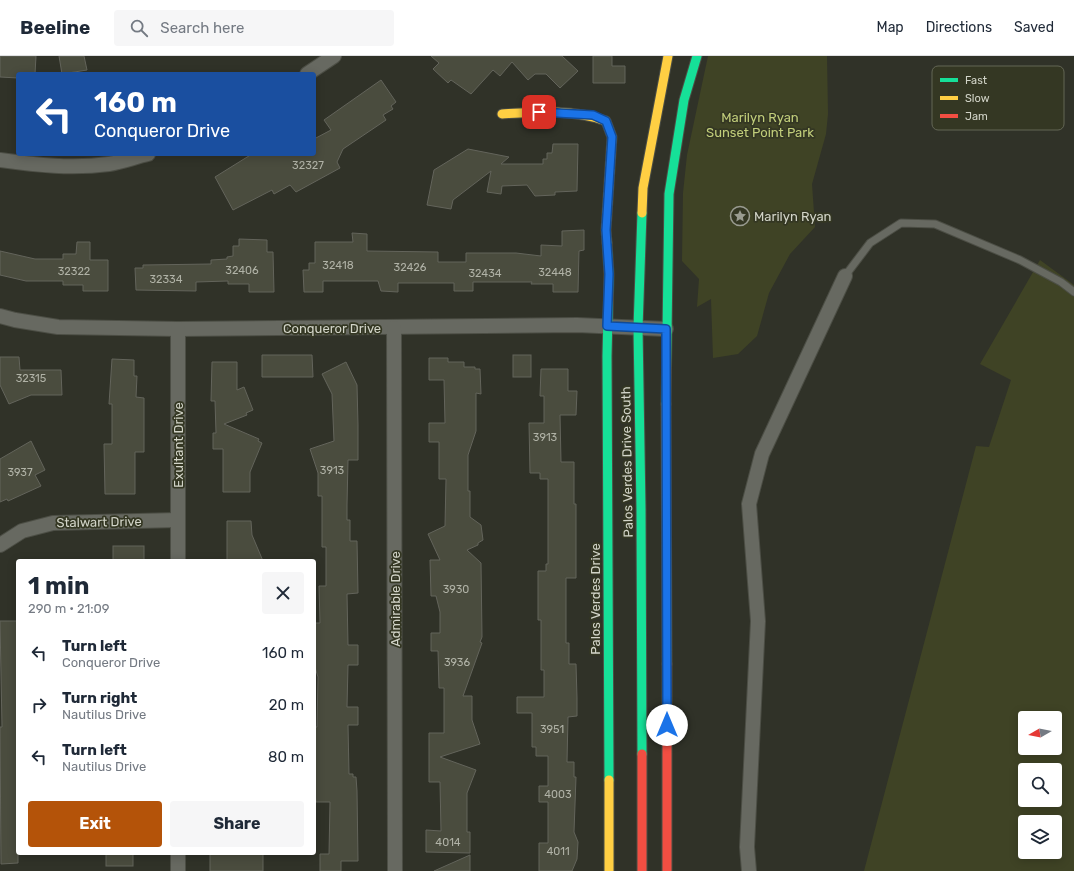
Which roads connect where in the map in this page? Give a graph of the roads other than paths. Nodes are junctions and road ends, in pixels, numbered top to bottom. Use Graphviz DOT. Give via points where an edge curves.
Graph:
graph roads {
  1 [pos="334,56"];
  2 [pos="668,56"];
  3 [pos="696,56"];
  4 [pos="310,72"];
  5 [pos="502,114"];
  6 [pos="140,156"];
  7 [pos="0,160"];
  8 [pos="845,276"];
  9 [pos="1074,292"];
  10 [pos="0,316"];
  11 [pos="607,326"];
  12 [pos="394,328"];
  13 [pos="638,328"];
  14 [pos="178,329"];
  15 [pos="666,329"];
  16 [pos="178,520"];
  17 [pos="0,545"];
  18 [pos="178,559"];
  19 [pos="178,855"];
  20 [pos="178,871"];
  21 [pos="395,871"];
  22 [pos="609,871"];
  23 [pos="642,871"];
  24 [pos="667,871"];
  25 [pos="749,871"];
  1 -- 4 [label="street"];
  2 -- 13 [label="main road, Palos Verdes Drive South" via="643,188"];
  3 -- 15 [label="main road" via="684,100 669,194"];
  5 -- 11 [label="main road, Palos Verdes Drive" via="539,112 593,115 606,121 612,137 606,230 609,274"];
  6 -- 7 [label="street" via="110,164 74,167"];
  8 -- 9 [label="lane" via="870,243 901,224 935,224 1020,260"];
  8 -- 25 [label="street" via="762,454 749,504 758,621 747,847"];
  10 -- 14 [label="street, Conqueror Drive" via="58,327"];
  11 -- 12 [label="street, Conqueror Drive"];
  11 -- 13 [label="street, Conqueror Drive"];
  11 -- 22 [label="main road, Palos Verdes Drive"];
  12 -- 14 [label="street, Conqueror Drive"];
  12 -- 21 [label="street, Admirable Drive"];
  13 -- 15 [label="street, Conqueror Drive"];
  13 -- 23 [label="main road, Palos Verdes Drive South"];
  14 -- 16 [label="street, Exultant Drive"];
  15 -- 24 [label="main road"];
  16 -- 17 [label="street, Stalwart Drive" via="52,523 22,531"];
  16 -- 18 [label="street, Exultant Drive"];
  19 -- 20 [label="street"];
}
